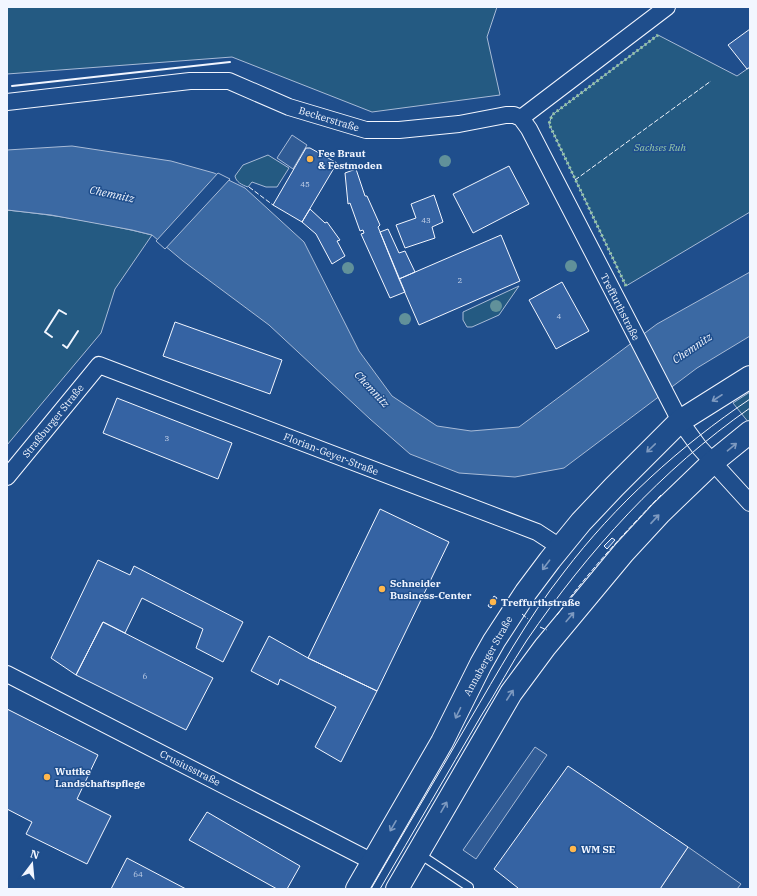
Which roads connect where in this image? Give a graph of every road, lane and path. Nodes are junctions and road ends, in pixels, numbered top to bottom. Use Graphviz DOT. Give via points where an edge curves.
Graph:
graph roads {
  1 [pos="667,7"];
  2 [pos="7,102"];
  3 [pos="521,118"];
  4 [pos="99,365"];
  5 [pos="750,377"];
  6 [pos="676,416"];
  7 [pos="750,432"];
  8 [pos="713,462"];
  9 [pos="7,477"];
  10 [pos="750,503"];
  11 [pos="560,547"];
  12 [pos="7,674"];
  13 [pos="418,852"];
  14 [pos="373,862"];
  15 [pos="357,889"];
  16 [pos="397,889"];
  17 [pos="469,889"];
  1 -- 3 [label="street"];
  2 -- 3 [label="street, Beckerstraße" via="190,81 229,81 289,107 366,130 452,125 506,115"];
  3 -- 6 [label="street, Treffurthstraße" via="529,129"];
  4 -- 9 [label="street, Straßburger Straße"];
  4 -- 11 [label="street, Florian-Geyer-Straße" via="537,532"];
  5 -- 6 [label="main road, Annaberger Straße, one-way"];
  6 -- 8 [label="street, Treffurthstraße"];
  6 -- 11 [label="main road, Annaberger Straße, one-way"];
  8 -- 7 [label="main road, one-way"];
  8 -- 10 [label="street, Treffurthstraße"];
  13 -- 8 [label="main road, one-way" via="511,693 545,647 624,552"];
  11 -- 14 [label="main road, Annaberger Straße, one-way" via="494,641 442,742"];
  12 -- 14 [label="street, Crusiusstraße"];
  13 -- 16 [label="main road"];
  13 -- 17 [label="lane"];
  14 -- 15 [label="main road, Annaberger Straße"];
}
